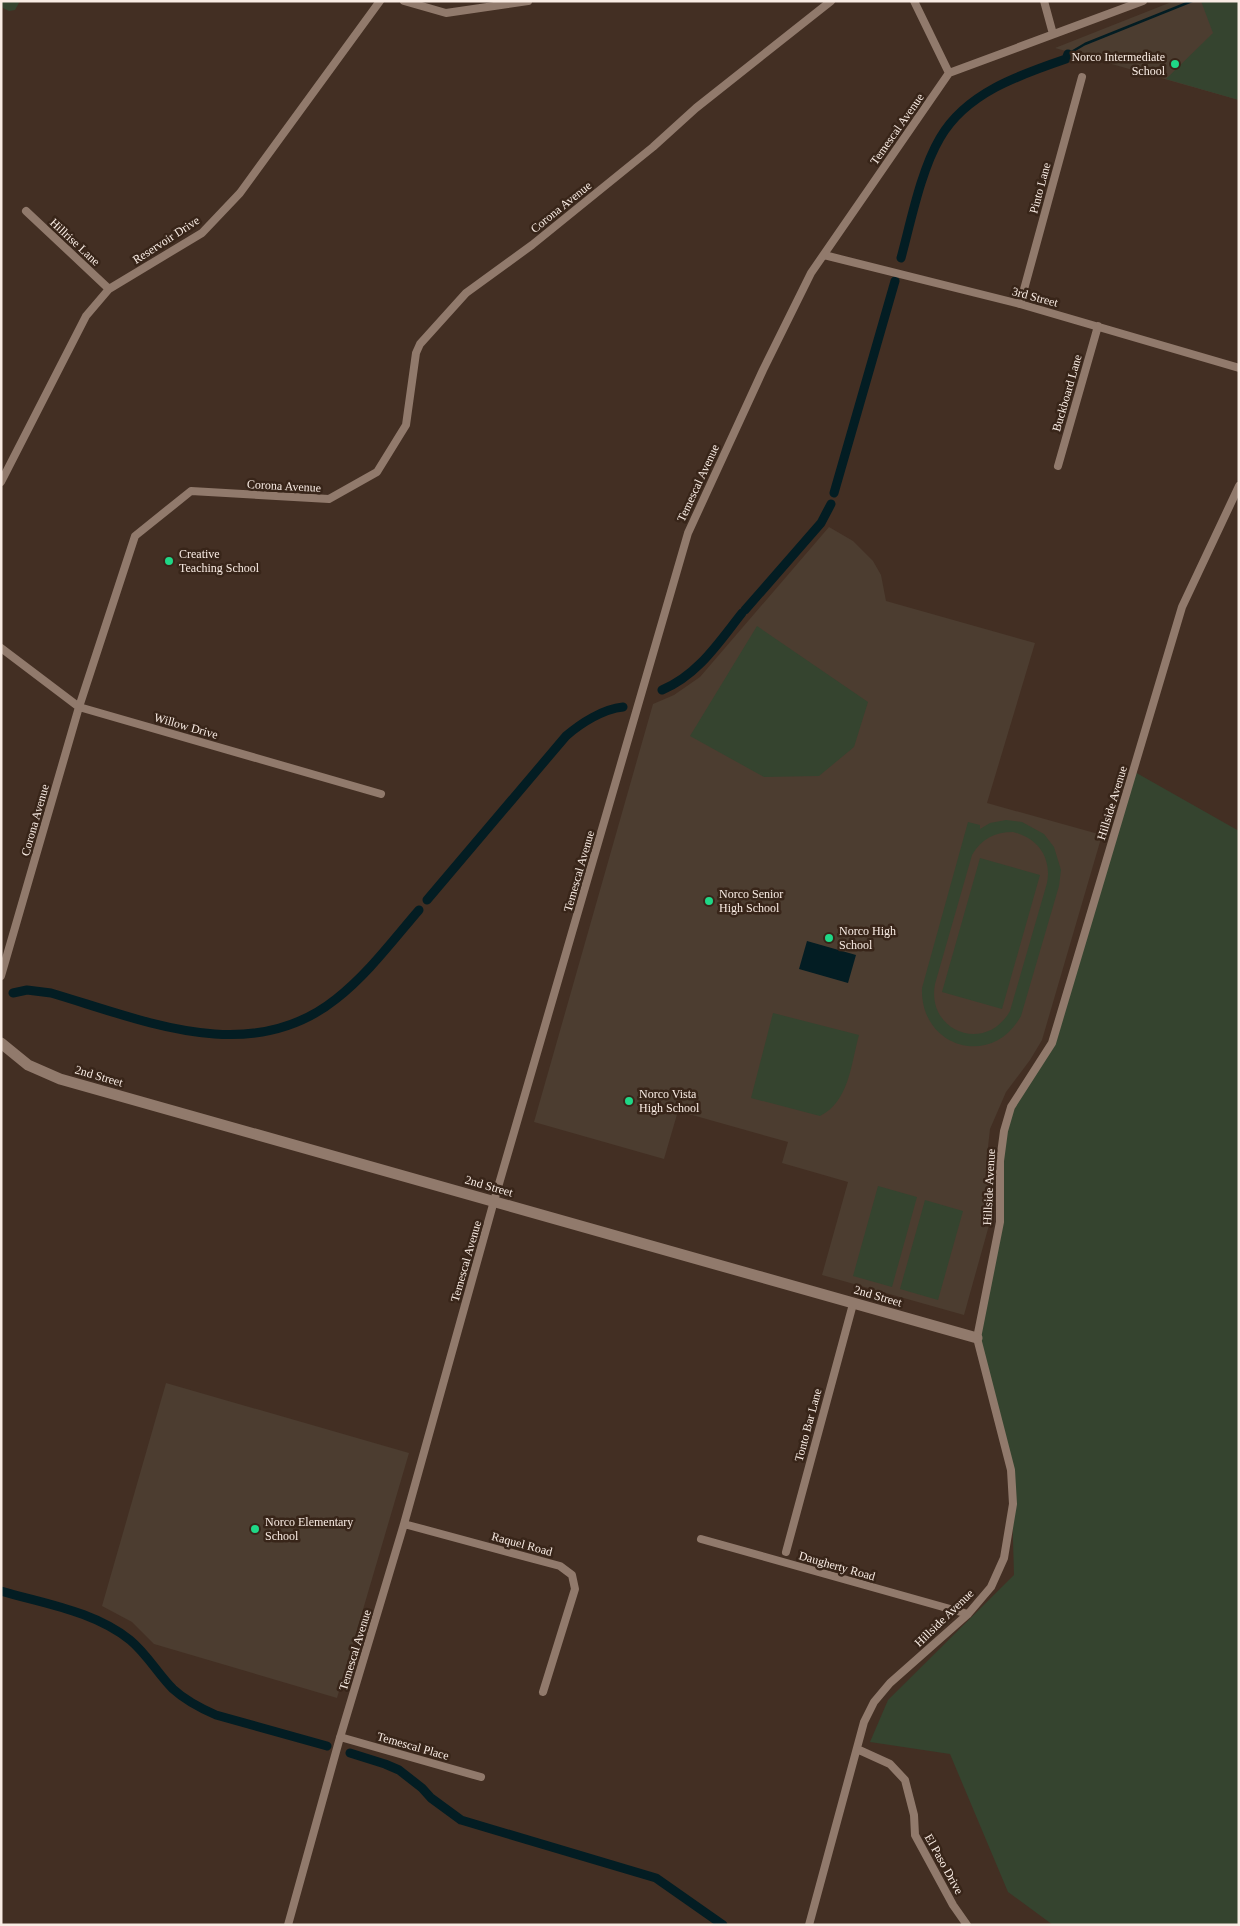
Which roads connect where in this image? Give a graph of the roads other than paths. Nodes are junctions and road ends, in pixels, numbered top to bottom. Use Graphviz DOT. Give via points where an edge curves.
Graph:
graph roads {
  1 [pos="380,1"];
  2 [pos="404,1"];
  3 [pos="528,1"];
  4 [pos="831,1"];
  5 [pos="914,1"];
  6 [pos="1044,1"];
  7 [pos="1143,1"];
  8 [pos="1054,34"];
  9 [pos="949,73"];
  10 [pos="1082,77"];
  11 [pos="26,211"];
  12 [pos="824,254"];
  13 [pos="109,289"];
  14 [pos="1020,304"];
  15 [pos="1098,326"];
  16 [pos="1239,368"];
  17 [pos="1058,466"];
  18 [pos="1,482"];
  19 [pos="1239,486"];
  20 [pos="1,648"];
  21 [pos="79,707"];
  22 [pos="381,794"];
  23 [pos="1,976"];
  24 [pos="1,1043"];
  25 [pos="494,1202"];
  26 [pos="853,1304"];
  27 [pos="977,1338"];
  28 [pos="404,1524"];
  29 [pos="701,1539"];
  30 [pos="786,1552"];
  31 [pos="968,1614"];
  32 [pos="543,1692"];
  33 [pos="340,1737"];
  34 [pos="857,1748"];
  35 [pos="481,1777"];
  36 [pos="288,1925"];
  37 [pos="808,1925"];
  38 [pos="967,1925"];
  1 -- 13 [label="street, Reservoir Drive" via="240,193 202,233"];
  2 -- 3 [label="street" via="446,13"];
  4 -- 21 [label="street, Corona Avenue" via="538,239 466,293 420,344 406,425 377,472 329,499 191,492 136,536"];
  5 -- 9 [label="street"];
  6 -- 8 [label="street"];
  7 -- 8 [label="street"];
  8 -- 9 [label="street"];
  9 -- 12 [label="street, Temescal Avenue"];
  10 -- 14 [label="street, Pinto Lane"];
  11 -- 13 [label="street, Hillrise Lane"];
  12 -- 14 [label="street, 3rd Street"];
  12 -- 25 [label="street, Temescal Avenue" via="811,273 766,363 688,533"];
  13 -- 18 [label="street, Reservoir Drive" via="86,316"];
  14 -- 15 [label="street, 3rd Street"];
  15 -- 16 [label="street, 3rd Street"];
  15 -- 17 [label="street, Buckboard Lane"];
  19 -- 27 [label="street, Hillside Avenue" via="1182,606 1052,1043 1011,1107 1000,1161 1000,1222"];
  20 -- 21 [label="street, Willow Drive"];
  21 -- 22 [label="street, Willow Drive"];
  21 -- 23 [label="street, Corona Avenue"];
  24 -- 25 [label="street, 2nd Street" via="28,1065 60,1079"];
  25 -- 26 [label="street, 2nd Street"];
  25 -- 28 [label="street, Temescal Avenue"];
  26 -- 27 [label="street, 2nd Street"];
  26 -- 30 [label="street, Tonto Bar Lane"];
  27 -- 31 [label="street, Hillside Avenue" via="1011,1470 1013,1504 1004,1558 991,1587"];
  28 -- 32 [label="street, Raquel Road" via="560,1566 572,1575 575,1589"];
  28 -- 33 [label="street, Temescal Avenue"];
  29 -- 31 [label="street, Daugherty Road"];
  31 -- 34 [label="street, Hillside Avenue" via="874,1702"];
  33 -- 35 [label="street, Temescal Place"];
  33 -- 36 [label="street, Temescal Avenue"];
  34 -- 37 [label="street, Hillside Avenue"];
  34 -- 38 [label="street, El Paso Drive" via="890,1764 905,1780 914,1815 915,1835"];
}
